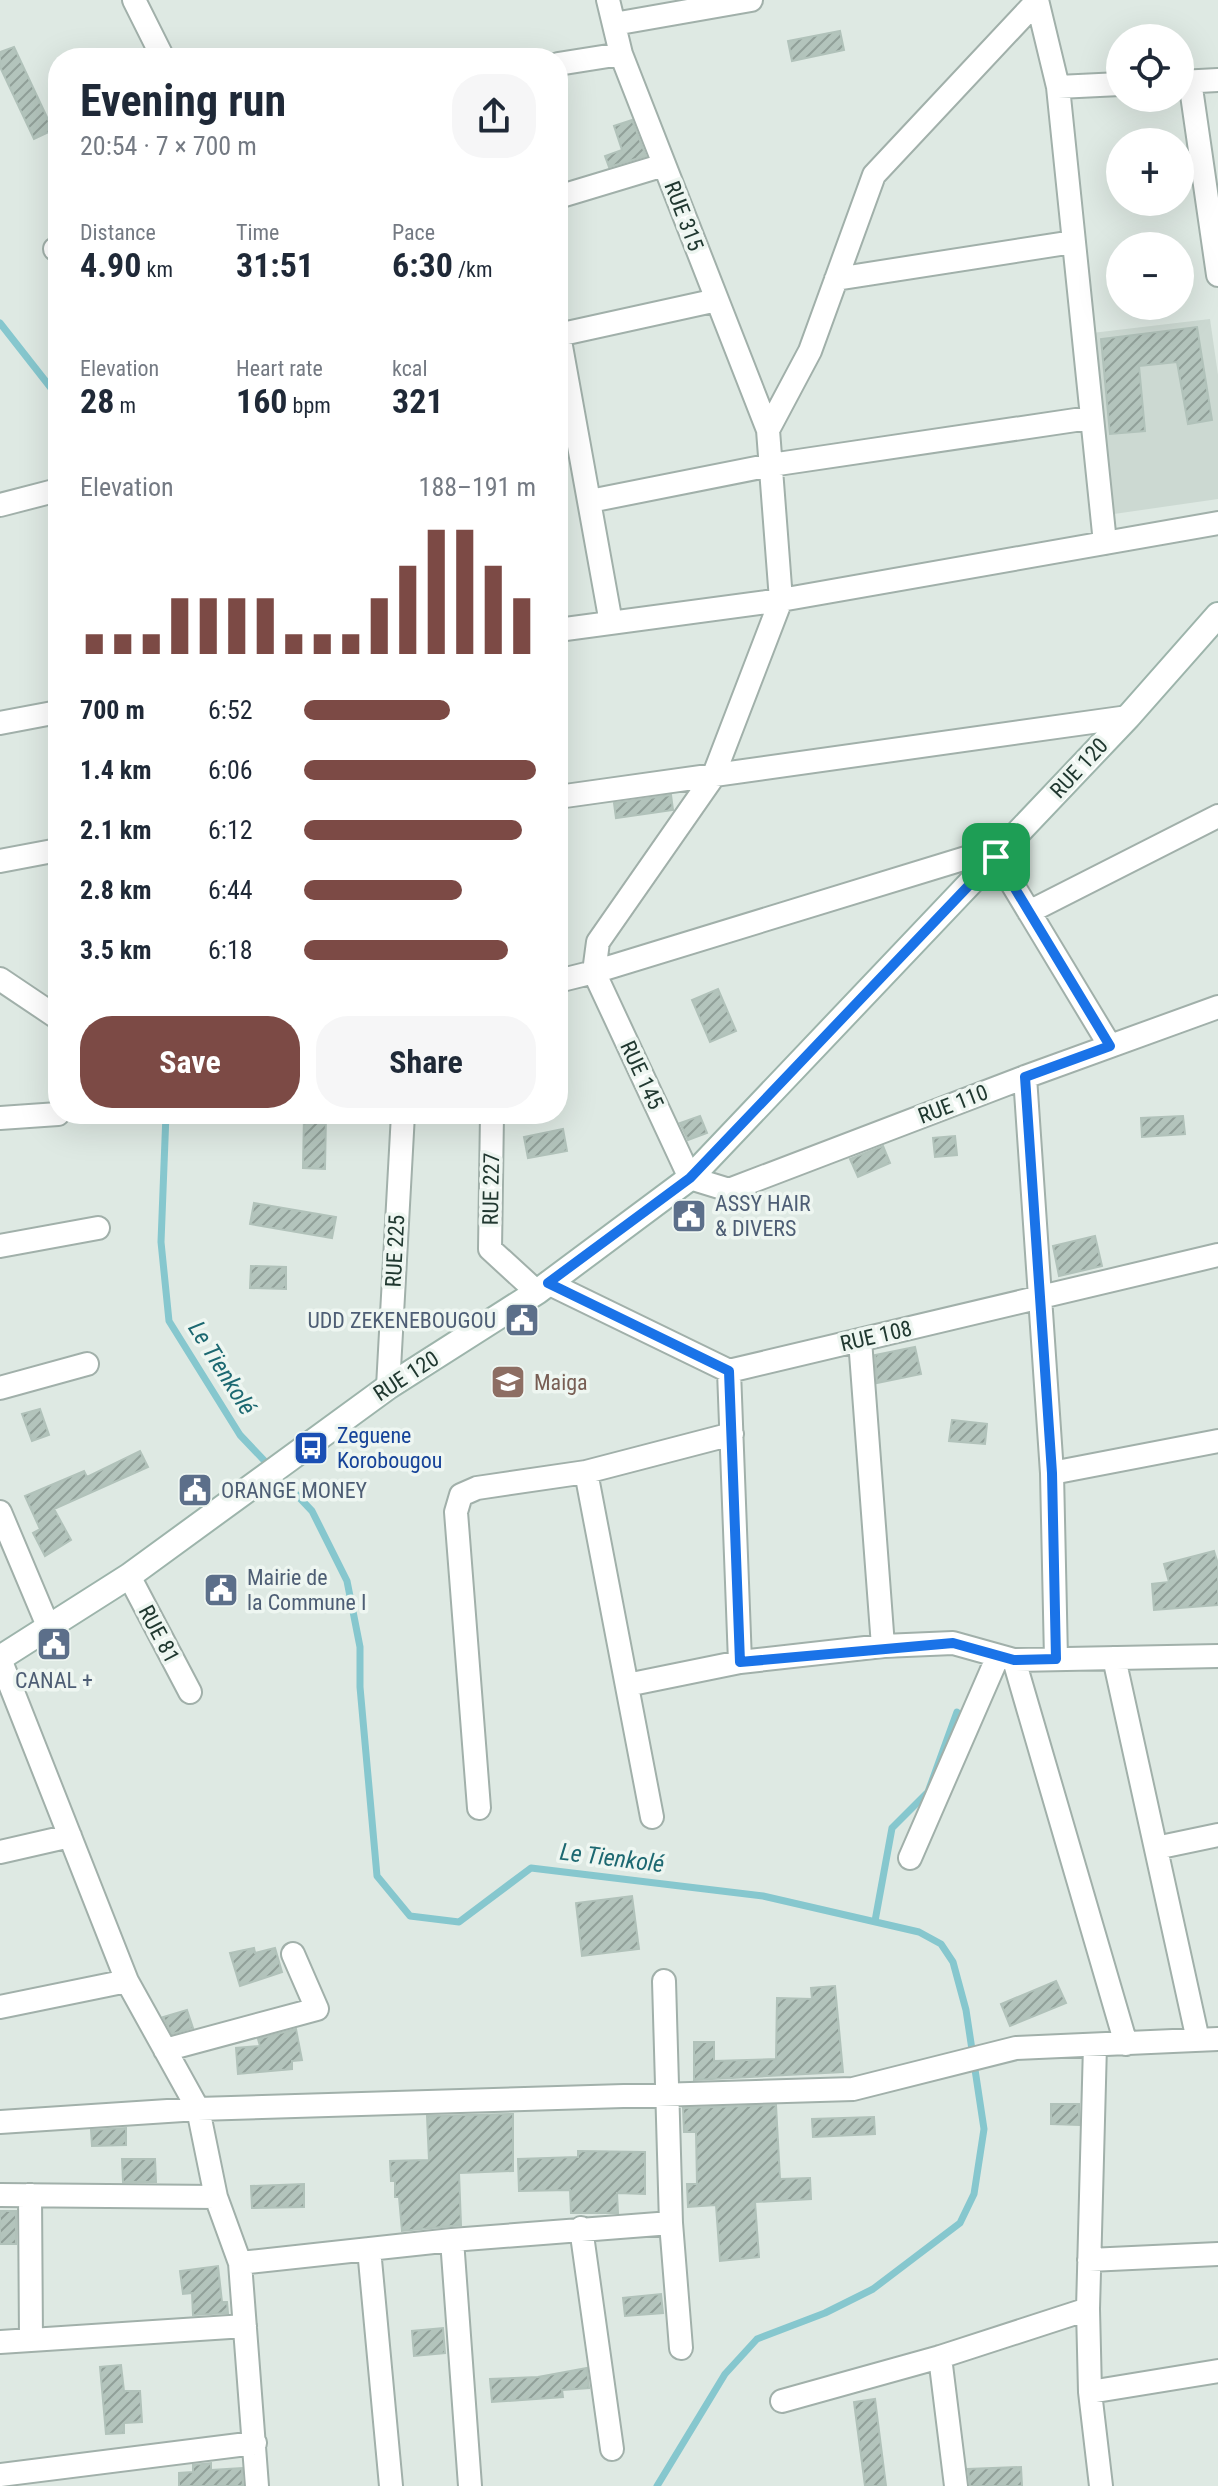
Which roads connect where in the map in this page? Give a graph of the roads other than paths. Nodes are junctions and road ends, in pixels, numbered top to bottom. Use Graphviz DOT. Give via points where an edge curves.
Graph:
graph roads {
  1 [pos="134,0"];
  2 [pos="608,0"];
  3 [pos="751,0"];
  4 [pos="1037,0"];
  5 [pos="614,24"];
  6 [pos="158,48"];
  7 [pos="621,54"];
  8 [pos="568,62"];
  9 [pos="1218,80"];
  10 [pos="1194,81"];
  11 [pos="1106,85"];
  12 [pos="1058,87"];
  13 [pos="1190,112"];
  14 [pos="664,165"];
  15 [pos="568,194"];
  16 [pos="1073,242"];
  17 [pos="1218,275"];
  18 [pos="836,279"];
  19 [pos="717,300"];
  20 [pos="568,333"];
  21 [pos="568,383"];
  22 [pos="1089,418"];
  23 [pos="768,430"];
  24 [pos="771,465"];
  25 [pos="48,493"];
  26 [pos="590,501"];
  27 [pos="0,505"];
  28 [pos="1218,523"];
  29 [pos="1105,543"];
  30 [pos="781,600"];
  31 [pos="1218,615"];
  32 [pos="611,623"];
  33 [pos="568,629"];
  34 [pos="48,714"];
  35 [pos="1128,717"];
  36 [pos="0,723"];
  37 [pos="713,777"];
  38 [pos="568,796"];
  39 [pos="1218,816"];
  40 [pos="48,852"];
  41 [pos="996,857"];
  42 [pos="0,861"];
  43 [pos="1029,912"];
  44 [pos="594,972"];
  45 [pos="568,978"];
  46 [pos="0,979"];
  47 [pos="1218,1007"];
  48 [pos="48,1011"];
  49 [pos="1110,1046"];
  50 [pos="1025,1077"];
  51 [pos="48,1115"];
  52 [pos="0,1118"];
  53 [pos="402,1124"];
  54 [pos="492,1124"];
  55 [pos="690,1178"];
  56 [pos="98,1228"];
  57 [pos="0,1246"];
  58 [pos="1218,1255"];
  59 [pos="543,1288"];
  60 [pos="1038,1298"];
  61 [pos="860,1340"];
  62 [pos="87,1364"];
  63 [pos="729,1371"];
  64 [pos="388,1387"];
  65 [pos="0,1388"];
  66 [pos="732,1434"];
  67 [pos="1218,1441"];
  68 [pos="586,1472"];
  69 [pos="1052,1473"];
  70 [pos="0,1512"];
  71 [pos="129,1576"];
  72 [pos="48,1626"];
  73 [pos="883,1646"];
  74 [pos="1218,1656"];
  75 [pos="0,1658"];
  76 [pos="1006,1658"];
  77 [pos="1114,1658"];
  78 [pos="1056,1659"];
  79 [pos="740,1662"];
  80 [pos="627,1685"];
  81 [pos="190,1692"];
  82 [pos="479,1808"];
  83 [pos="652,1817"];
  84 [pos="1218,1835"];
  85 [pos="70,1836"];
  86 [pos="1156,1848"];
  87 [pos="0,1852"];
  88 [pos="910,1858"];
  89 [pos="293,1954"];
  90 [pos="127,1981"];
  91 [pos="664,1981"];
  92 [pos="0,2007"];
  93 [pos="1208,2040"];
  94 [pos="1126,2044"];
  95 [pos="1095,2045"];
  96 [pos="165,2050"];
  97 [pos="668,2094"];
  98 [pos="198,2109"];
  99 [pos="0,2122"];
  100 [pos="0,2195"];
  101 [pos="30,2195"];
  102 [pos="216,2197"];
  103 [pos="671,2223"];
  104 [pos="581,2228"];
  105 [pos="452,2240"];
  106 [pos="369,2249"];
  107 [pos="1218,2254"];
  108 [pos="1089,2260"];
  109 [pos="240,2263"];
  110 [pos="1088,2309"];
  111 [pos="245,2326"];
  112 [pos="31,2340"];
  113 [pos="0,2342"];
  114 [pos="681,2348"];
  115 [pos="940,2357"];
  116 [pos="1218,2371"];
  117 [pos="1090,2392"];
  118 [pos="782,2401"];
  119 [pos="255,2443"];
  120 [pos="612,2449"];
  121 [pos="0,2475"];
  122 [pos="257,2486"];
  123 [pos="391,2486"];
  124 [pos="470,2486"];
  125 [pos="956,2486"];
  126 [pos="1101,2486"];
  1 -- 6 [label="street"];
  2 -- 5 [label="street, RUE 315"];
  3 -- 5 [label="street"];
  4 -- 12 [label="street"];
  4 -- 18 [label="street" via="874,175"];
  5 -- 7 [label="street, RUE 315"];
  7 -- 8 [label="street"];
  7 -- 14 [label="street, RUE 315"];
  9 -- 10 [label="street"];
  11 -- 12 [label="street"];
  12 -- 16 [label="street"];
  13 -- 17 [label="street"];
  14 -- 15 [label="street"];
  14 -- 19 [label="street, RUE 315"];
  16 -- 18 [label="street"];
  16 -- 22 [label="street"];
  18 -- 23 [label="street" via="810,351"];
  19 -- 20 [label="street"];
  19 -- 23 [label="street, RUE 315"];
  21 -- 26 [label="street"];
  22 -- 24 [label="street"];
  22 -- 29 [label="street"];
  23 -- 24 [label="street, RUE 315"];
  24 -- 26 [label="street"];
  24 -- 30 [label="street, RUE 315"];
  25 -- 27 [label="street"];
  26 -- 32 [label="street"];
  28 -- 29 [label="street"];
  29 -- 30 [label="street"];
  30 -- 32 [label="street"];
  30 -- 37 [label="street"];
  31 -- 35 [label="main road, RUE 120"];
  32 -- 33 [label="street"];
  34 -- 36 [label="street"];
  35 -- 37 [label="street"];
  35 -- 41 [label="main road, RUE 120"];
  37 -- 38 [label="street"];
  37 -- 44 [label="street" via="598,942"];
  39 -- 43 [label="street"];
  40 -- 42 [label="street"];
  41 -- 43 [label="street"];
  41 -- 44 [label="street" via="966,858"];
  41 -- 55 [label="main road, RUE 120"];
  43 -- 49 [label="street"];
  44 -- 45 [label="street"];
  44 -- 55 [label="street, RUE 145"];
  46 -- 48 [label="street"];
  47 -- 49 [label="street, RUE 110"];
  49 -- 50 [label="street, RUE 110"];
  50 -- 55 [label="street, RUE 110" via="729,1190"];
  50 -- 60 [label="street"];
  51 -- 52 [label="street"];
  53 -- 64 [label="street, RUE 225"];
  54 -- 59 [label="street, RUE 227" via="490,1249"];
  55 -- 59 [label="main road, RUE 120"];
  56 -- 57 [label="street"];
  58 -- 60 [label="street, RUE 108"];
  59 -- 63 [label="street"];
  59 -- 64 [label="main road, RUE 120"];
  60 -- 61 [label="street, RUE 108"];
  60 -- 69 [label="street"];
  61 -- 63 [label="street, RUE 108"];
  61 -- 73 [label="street"];
  62 -- 65 [label="street"];
  63 -- 66 [label="street"];
  64 -- 71 [label="main road, RUE 120"];
  66 -- 68 [label="street"];
  66 -- 79 [label="street"];
  67 -- 69 [label="street"];
  68 -- 80 [label="street"];
  68 -- 82 [label="street" via="461,1495 456,1512"];
  69 -- 78 [label="street"];
  70 -- 72 [label="street"];
  71 -- 72 [label="main road, RUE 120"];
  71 -- 81 [label="street, RUE 81"];
  72 -- 75 [label="main road, RUE 120"];
  73 -- 76 [label="street" via="953,1643"];
  73 -- 79 [label="street"];
  74 -- 77 [label="street"];
  75 -- 85 [label="street"];
  76 -- 78 [label="street"];
  76 -- 88 [label="street"];
  76 -- 94 [label="street"];
  77 -- 78 [label="street"];
  77 -- 86 [label="street"];
  79 -- 80 [label="street"];
  80 -- 83 [label="street"];
  84 -- 86 [label="street"];
  85 -- 87 [label="street"];
  85 -- 90 [label="street"];
  86 -- 93 [label="street"];
  89 -- 96 [label="street" via="317,2009"];
  90 -- 92 [label="street"];
  90 -- 96 [label="street"];
  91 -- 97 [label="street"];
  93 -- 94 [label="street"];
  94 -- 95 [label="street"];
  95 -- 97 [label="street" via="1000,2052 853,2089"];
  95 -- 108 [label="street"];
  96 -- 98 [label="street"];
  97 -- 98 [label="street"];
  97 -- 103 [label="street"];
  98 -- 99 [label="street"];
  98 -- 102 [label="street"];
  100 -- 101 [label="street"];
  101 -- 102 [label="street"];
  101 -- 112 [label="street"];
  102 -- 109 [label="street"];
  103 -- 104 [label="street"];
  103 -- 114 [label="street"];
  104 -- 105 [label="street"];
  104 -- 120 [label="street"];
  105 -- 106 [label="street"];
  105 -- 124 [label="street"];
  106 -- 109 [label="street"];
  106 -- 123 [label="street"];
  107 -- 108 [label="street"];
  108 -- 110 [label="street"];
  109 -- 111 [label="street"];
  110 -- 115 [label="street"];
  110 -- 117 [label="street"];
  111 -- 112 [label="street"];
  111 -- 119 [label="street"];
  112 -- 113 [label="street"];
  115 -- 118 [label="street"];
  115 -- 125 [label="street"];
  116 -- 117 [label="street"];
  117 -- 126 [label="street"];
  119 -- 121 [label="street"];
  119 -- 122 [label="street"];
}
